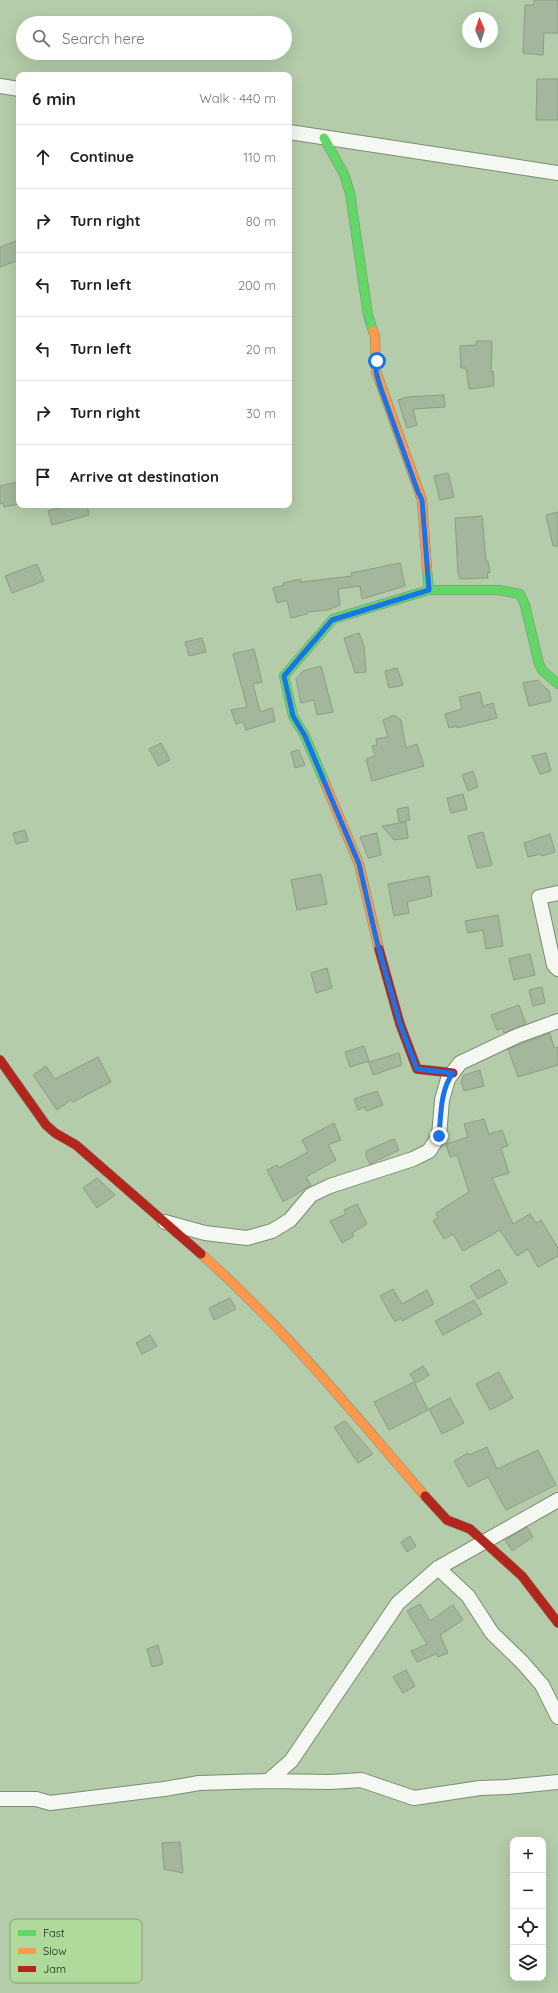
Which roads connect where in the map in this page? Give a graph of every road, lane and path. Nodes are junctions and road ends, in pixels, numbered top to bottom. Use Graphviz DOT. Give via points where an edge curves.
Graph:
graph roads {
  1 [pos="0,86"];
  2 [pos="16,89"];
  3 [pos="292,133"];
  4 [pos="324,138"];
  5 [pos="558,173"];
  6 [pos="429,590"];
  7 [pos="558,684"];
  8 [pos="558,893"];
  9 [pos="557,970"];
  10 [pos="558,1021"];
  11 [pos="0,1060"];
  12 [pos="453,1073"];
  13 [pos="163,1221"];
  14 [pos="558,1500"];
  15 [pos="484,1543"];
  16 [pos="438,1568"];
  17 [pos="558,1623"];
  18 [pos="558,1717"];
  19 [pos="268,1781"];
  20 [pos="558,1782"];
  21 [pos="0,1799"];
  1 -- 2 [label="street"];
  3 -- 4 [label="street"];
  4 -- 5 [label="street"];
  4 -- 6 [label="street" via="344,174 350,193 368,315 376,336 376,372 422,500"];
  6 -- 7 [label="street" via="498,590 520,594 539,664"];
  6 -- 12 [label="street" via="332,620 284,676 293,716 305,736 359,864 400,1024 417,1069"];
  8 -- 9 [label="street" via="539,897"];
  10 -- 12 [label="street" via="517,1036 460,1063"];
  11 -- 13 [label="street" via="46,1125 76,1145"];
  12 -- 13 [label="street" via="448,1079 442,1100 439,1136 429,1151 311,1195 290,1220 272,1231 247,1238 205,1233"];
  13 -- 15 [label="street" via="237,1286 347,1406 435,1508 447,1520 470,1529"];
  14 -- 15 [label="street"];
  15 -- 16 [label="street"];
  15 -- 17 [label="street" via="522,1576"];
  16 -- 18 [label="street" via="468,1596 492,1633 542,1685"];
  16 -- 19 [label="street" via="398,1603 291,1761"];
  19 -- 20 [label="street" via="361,1780 414,1798 480,1788"];
  19 -- 21 [label="street" via="199,1782 164,1789 50,1803 36,1799"];
}
